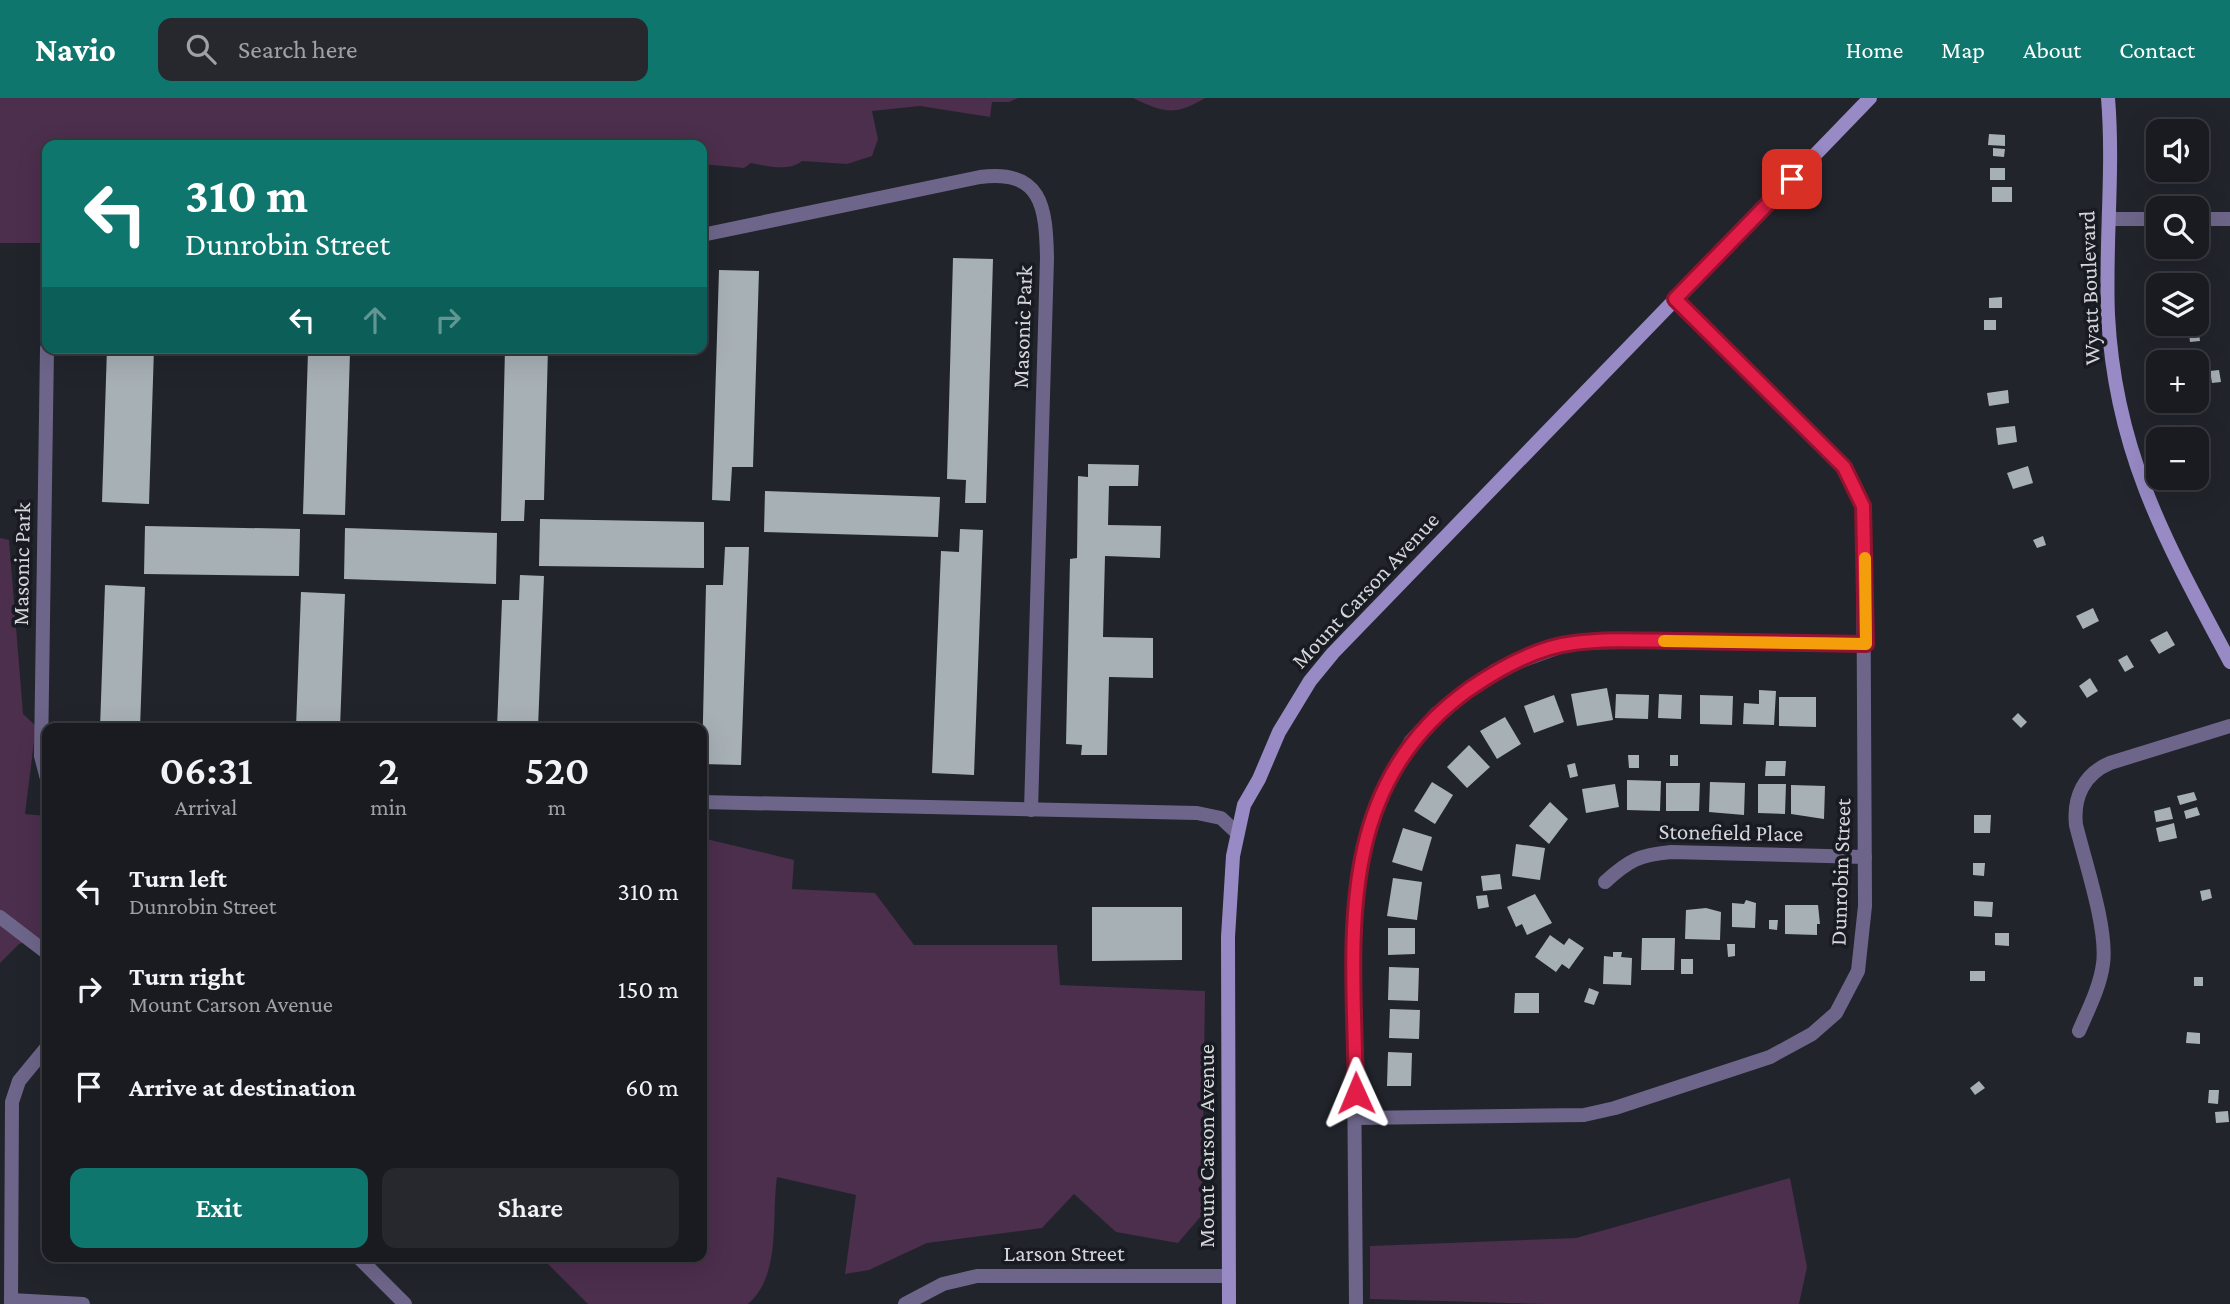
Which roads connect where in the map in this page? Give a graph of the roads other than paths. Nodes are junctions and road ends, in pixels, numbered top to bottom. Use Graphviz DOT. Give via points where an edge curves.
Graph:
graph roads {
  1 [pos="1870,98"];
  2 [pos="2108,98"];
  3 [pos="2109,219"];
  4 [pos="2146,219"];
  5 [pos="2209,219"];
  6 [pos="2230,219"];
  7 [pos="707,234"];
  8 [pos="1675,299"];
  9 [pos="47,354"];
  10 [pos="1866,644"];
  11 [pos="2230,662"];
  12 [pos="2230,726"];
  13 [pos="42,761"];
  14 [pos="707,802"];
  15 [pos="1031,810"];
  16 [pos="1237,833"];
  17 [pos="1865,857"];
  18 [pos="1605,882"];
  19 [pos="0,917"];
  20 [pos="42,949"];
  21 [pos="2079,1031"];
  22 [pos="42,1053"];
  23 [pos="1356,1118"];
  24 [pos="363,1262"];
  25 [pos="1229,1276"];
  26 [pos="11,1302"];
  27 [pos="83,1304"];
  28 [pos="405,1304"];
  29 [pos="905,1304"];
  30 [pos="1229,1304"];
  31 [pos="1356,1304"];
  1 -- 8 [label="main road, Mount Carson Avenue"];
  2 -- 3 [label="main road, Wyatt Boulevard"];
  3 -- 4 [label="street"];
  3 -- 11 [label="main road, Wyatt Boulevard" via="2110,342 2132,456 2170,553"];
  5 -- 6 [label="street"];
  7 -- 15 [label="street, Masonic Park" via="980,177 1014,177 1035,193 1044,214 1047,258"];
  8 -- 10 [label="street, Dunrobin Street" via="1844,467 1856,487 1865,527"];
  8 -- 16 [label="main road, Mount Carson Avenue" via="1333,653 1304,689 1279,732 1244,805"];
  9 -- 13 [label="street, Masonic Park"];
  10 -- 17 [label="street, Dunrobin Street"];
  10 -- 23 [label="street" via="1571,643 1496,670 1436,714 1411,741 1379,797 1359,867 1353,941"];
  12 -- 21 [label="street" via="2110,763 2094,772 2082,787 2075,806 2076,825 2104,957 2100,980"];
  14 -- 15 [label="street"];
  15 -- 16 [label="street" via="1197,813 1221,818"];
  16 -- 25 [label="main road, Mount Carson Avenue" via="1228,937"];
  17 -- 18 [label="street, Stonefield Place" via="1643,854"];
  17 -- 23 [label="street, Dunrobin Street" via="1858,971 1836,1013 1812,1034 1770,1057 1584,1115"];
  19 -- 20 [label="street"];
  22 -- 26 [label="street" via="19,1081 12,1102"];
  23 -- 31 [label="street"];
  24 -- 28 [label="street"];
  25 -- 29 [label="street, Larson Street" via="977,1276 943,1284"];
  25 -- 30 [label="main road, Mount Carson Avenue"];
  26 -- 27 [label="street"];
}
